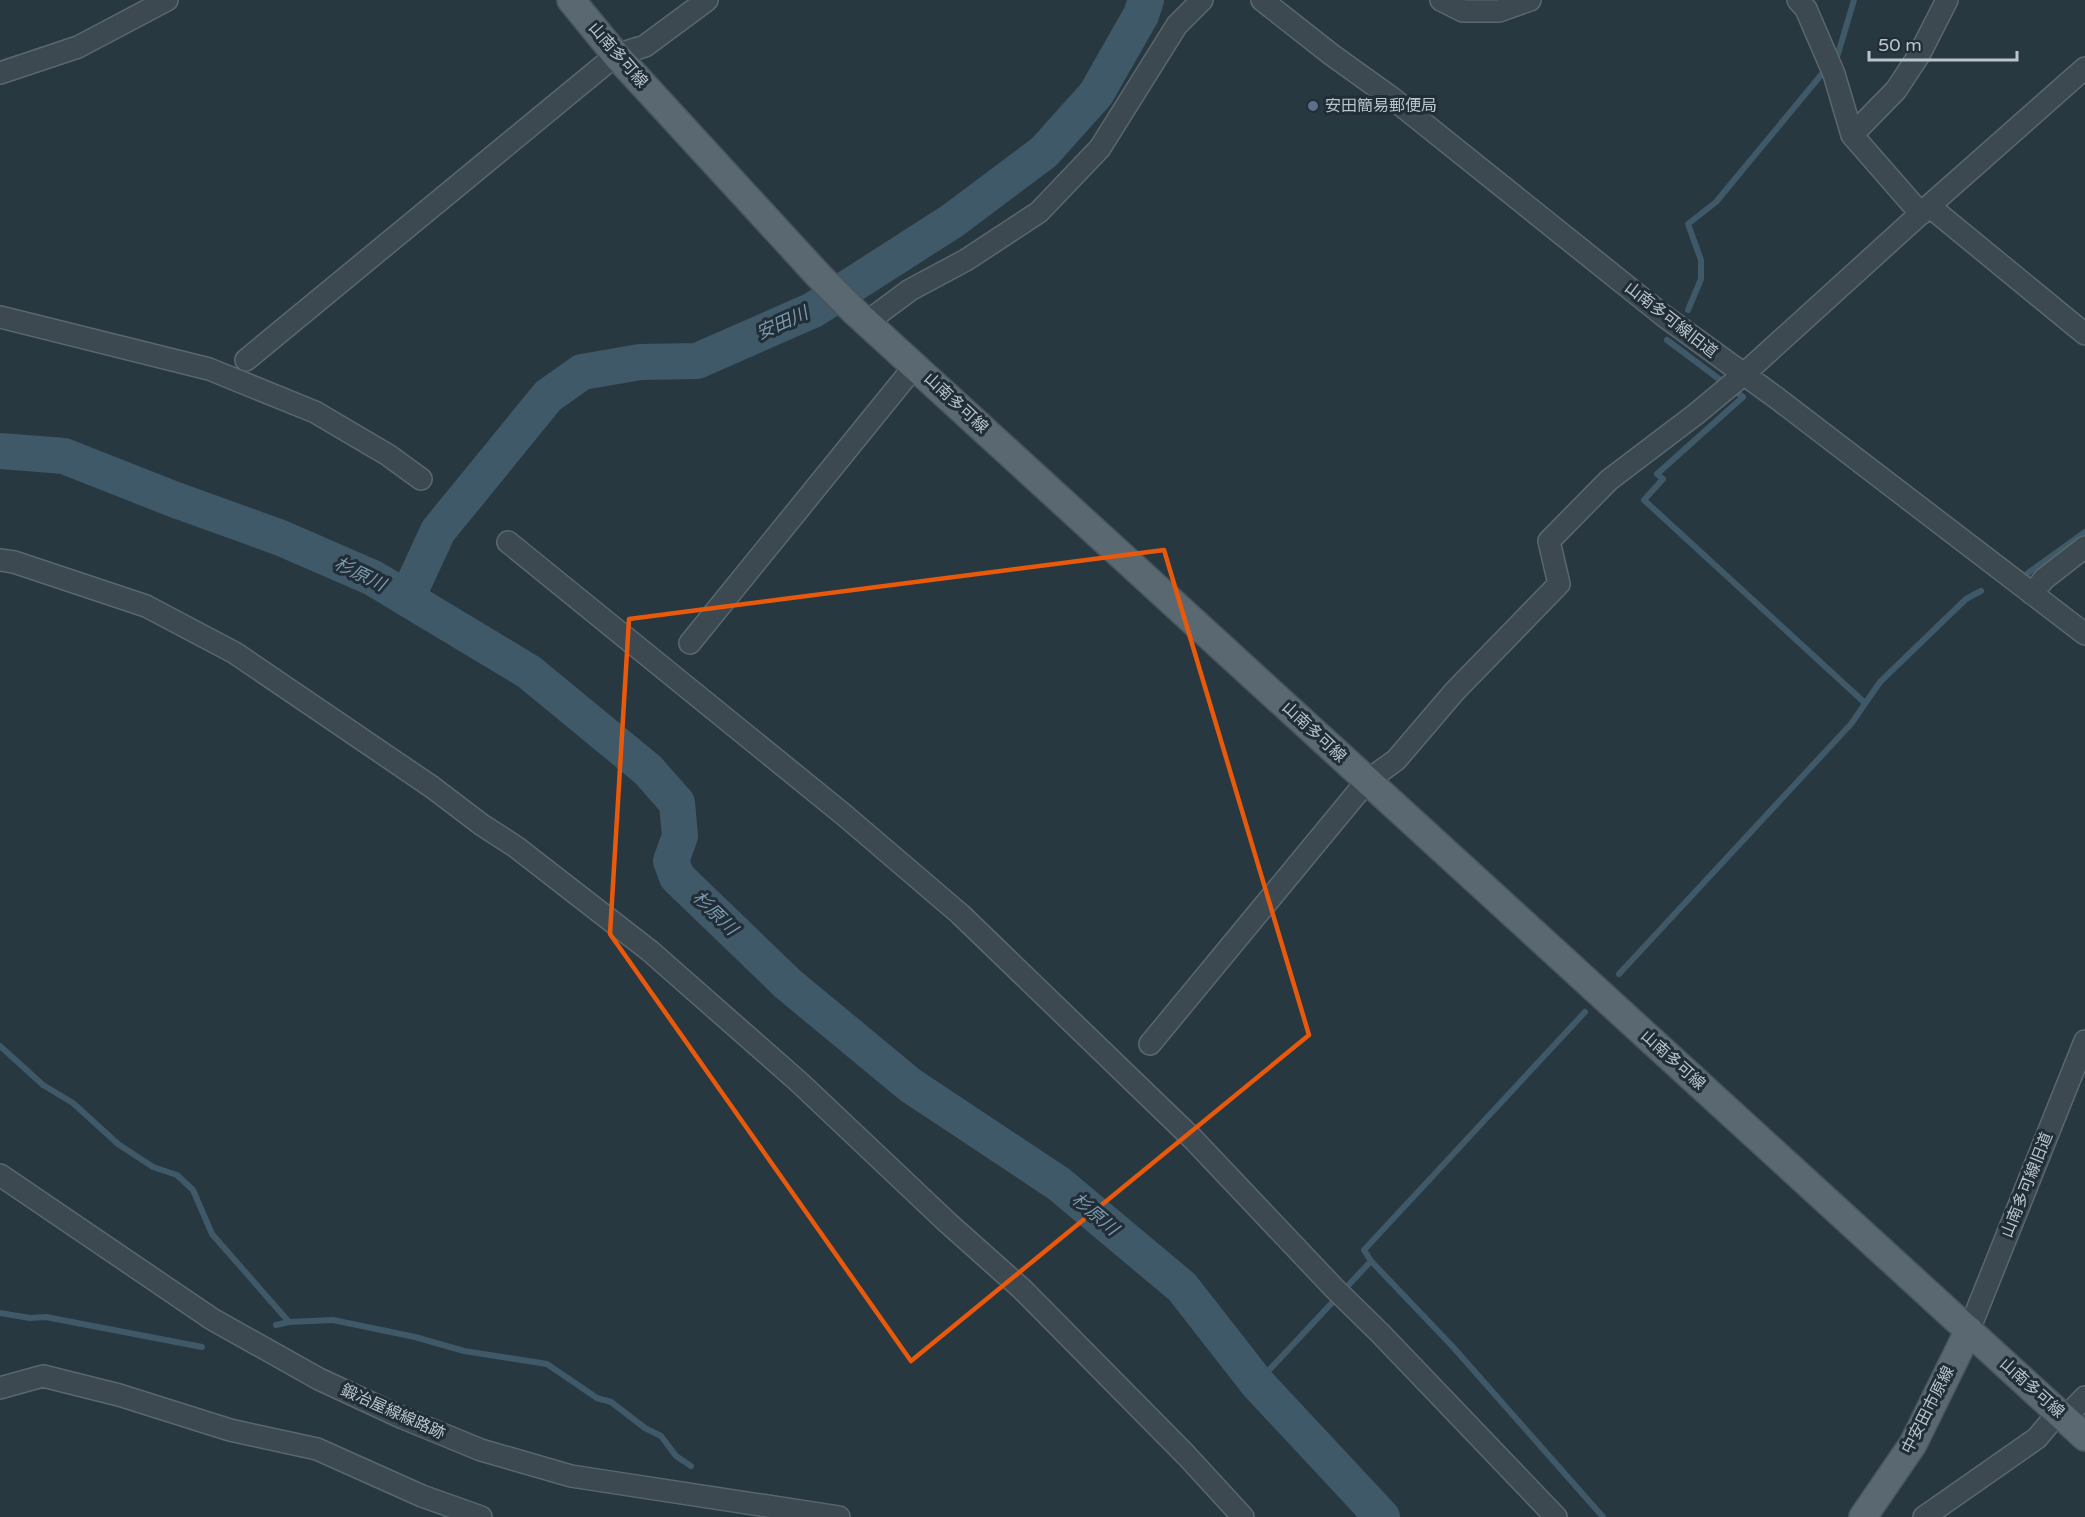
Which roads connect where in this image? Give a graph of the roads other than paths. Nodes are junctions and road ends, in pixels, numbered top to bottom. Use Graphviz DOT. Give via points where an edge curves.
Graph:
graph roads {
  1 [pos="167,0"];
  2 [pos="571,0"];
  3 [pos="707,0"];
  4 [pos="1202,0"];
  5 [pos="1262,0"];
  6 [pos="1441,0"];
  7 [pos="1530,0"];
  8 [pos="1798,0"];
  9 [pos="1947,0"];
  10 [pos="616,55"];
  11 [pos="2085,68"];
  12 [pos="0,73"];
  13 [pos="1852,135"];
  14 [pos="1925,210"];
  15 [pos="0,317"];
  16 [pos="861,317"];
  17 [pos="2085,334"];
  18 [pos="246,360"];
  19 [pos="920,370"];
  20 [pos="1744,374"];
  21 [pos="421,479"];
  22 [pos="508,542"];
  23 [pos="2085,547"];
  24 [pos="0,560"];
  25 [pos="2032,594"];
  26 [pos="2085,634"];
  27 [pos="690,643"];
  28 [pos="1367,780"];
  29 [pos="2085,1041"];
  30 [pos="1150,1044"];
  31 [pos="0,1175"];
  32 [pos="1969,1330"];
  33 [pos="0,1388"];
  34 [pos="2085,1397"];
  35 [pos="2062,1416"];
  36 [pos="2085,1437"];
  37 [pos="481,1517"];
  38 [pos="839,1517"];
  39 [pos="1243,1517"];
  40 [pos="1556,1517"];
  41 [pos="1863,1517"];
  42 [pos="1924,1517"];
  1 -- 12 [label="street" via="78,47"];
  2 -- 10 [label="main road, 山南多可線"];
  3 -- 10 [label="street" via="645,46"];
  4 -- 16 [label="street" via="1177,25 1100,148 1040,212 966,260"];
  5 -- 20 [label="street, 山南多可線旧道"];
  6 -- 7 [label="street" via="1463,11 1499,11"];
  8 -- 13 [label="street" via="1806,9 1834,74"];
  9 -- 13 [label="street" via="1896,90"];
  10 -- 16 [label="main road, 山南多可線"];
  10 -- 18 [label="street"];
  11 -- 14 [label="street"];
  13 -- 14 [label="street"];
  14 -- 17 [label="street"];
  14 -- 20 [label="street"];
  15 -- 21 [label="street" via="209,369 315,412 388,454"];
  16 -- 19 [label="main road, 山南多可線"];
  19 -- 27 [label="street" via="909,373"];
  19 -- 28 [label="main road, 山南多可線"];
  20 -- 25 [label="street, 山南多可線旧道"];
  20 -- 28 [label="street" via="1609,480 1549,541 1558,584 1455,691 1396,760"];
  22 -- 40 [label="street" via="960,914 1193,1139"];
  23 -- 25 [label="street" via="2044,579"];
  24 -- 39 [label="street" via="146,606 235,653 516,847 650,951 800,1083 1022,1289"];
  25 -- 26 [label="street, 山南多可線旧道"];
  28 -- 30 [label="street"];
  28 -- 32 [label="main road, 山南多可線"];
  29 -- 32 [label="street, 山南多可線旧道"];
  31 -- 38 [label="street, 鍛冶屋線線路跡" via="222,1325 319,1379 481,1450 571,1476"];
  32 -- 35 [label="main road, 山南多可線"];
  32 -- 41 [label="main road, 中安田市原線" via="1913,1444"];
  33 -- 37 [label="street" via="44,1376 119,1395 230,1430 317,1449 422,1496"];
  34 -- 35 [label="street"];
  35 -- 36 [label="main road, 山南多可線"];
  35 -- 42 [label="street"];
}
